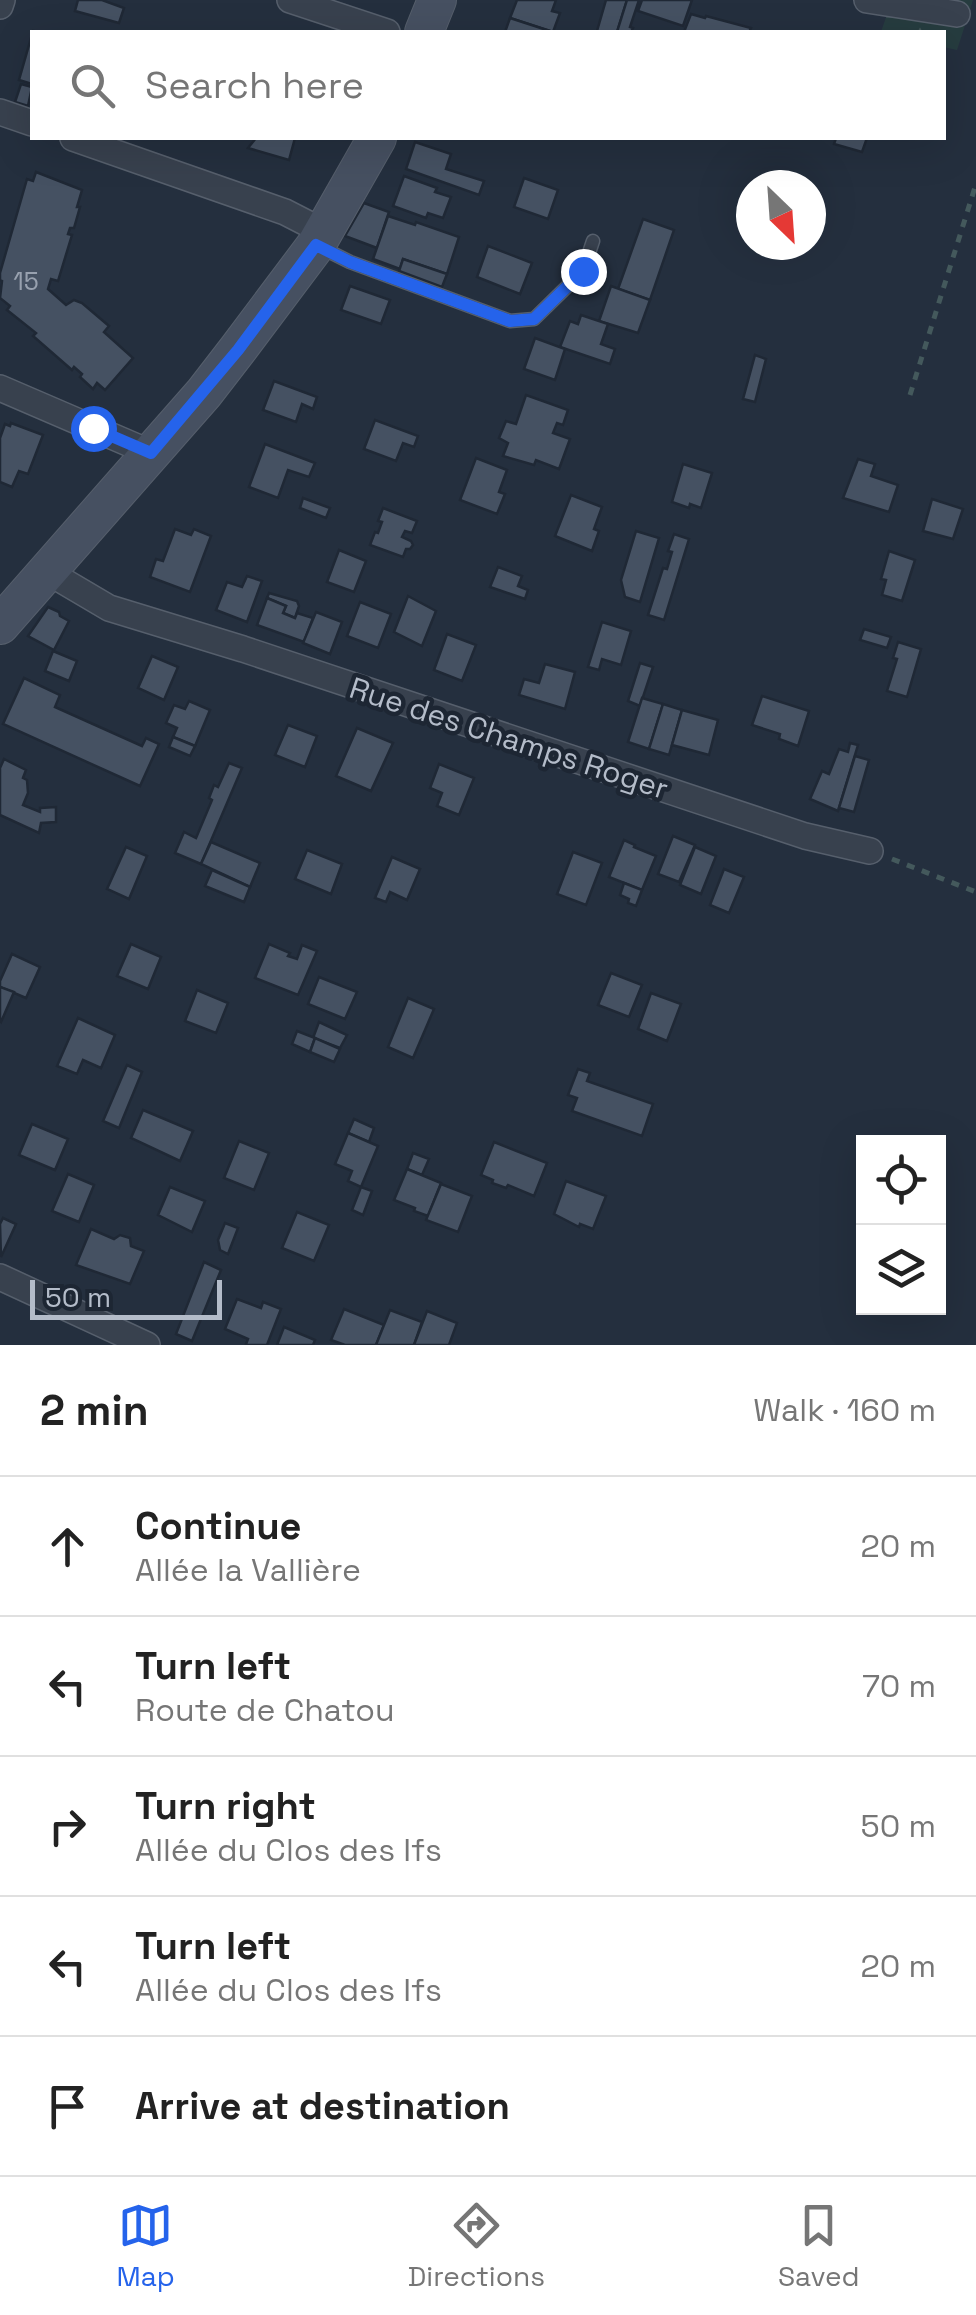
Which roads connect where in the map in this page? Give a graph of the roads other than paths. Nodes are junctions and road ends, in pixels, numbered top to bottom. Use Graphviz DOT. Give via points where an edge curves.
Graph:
graph roads {
  1 [pos="290,0"];
  2 [pos="437,0"];
  3 [pos="867,0"];
  4 [pos="957,14"];
  5 [pos="381,30"];
  6 [pos="425,30"];
  7 [pos="0,112"];
  8 [pos="30,122"];
  9 [pos="79,140"];
  10 [pos="376,140"];
  11 [pos="320,238"];
  12 [pos="593,242"];
  13 [pos="0,388"];
  14 [pos="151,453"];
  15 [pos="48,572"];
  16 [pos="0,625"];
  17 [pos="870,851"];
  18 [pos="0,1276"];
  19 [pos="147,1345"];
  1 -- 5 [label="street"];
  2 -- 6 [label="street"];
  3 -- 4 [label="street"];
  7 -- 8 [label="street"];
  9 -- 11 [label="street" via="285,212"];
  10 -- 11 [label="street"];
  11 -- 12 [label="lane" via="350,262 510,321 534,319 583,271"];
  11 -- 14 [label="street"];
  13 -- 14 [label="street"];
  14 -- 15 [label="street"];
  15 -- 16 [label="street"];
  15 -- 17 [label="street, Rue des Champs Roger" via="108,608 805,836"];
  18 -- 19 [label="street"];
}
